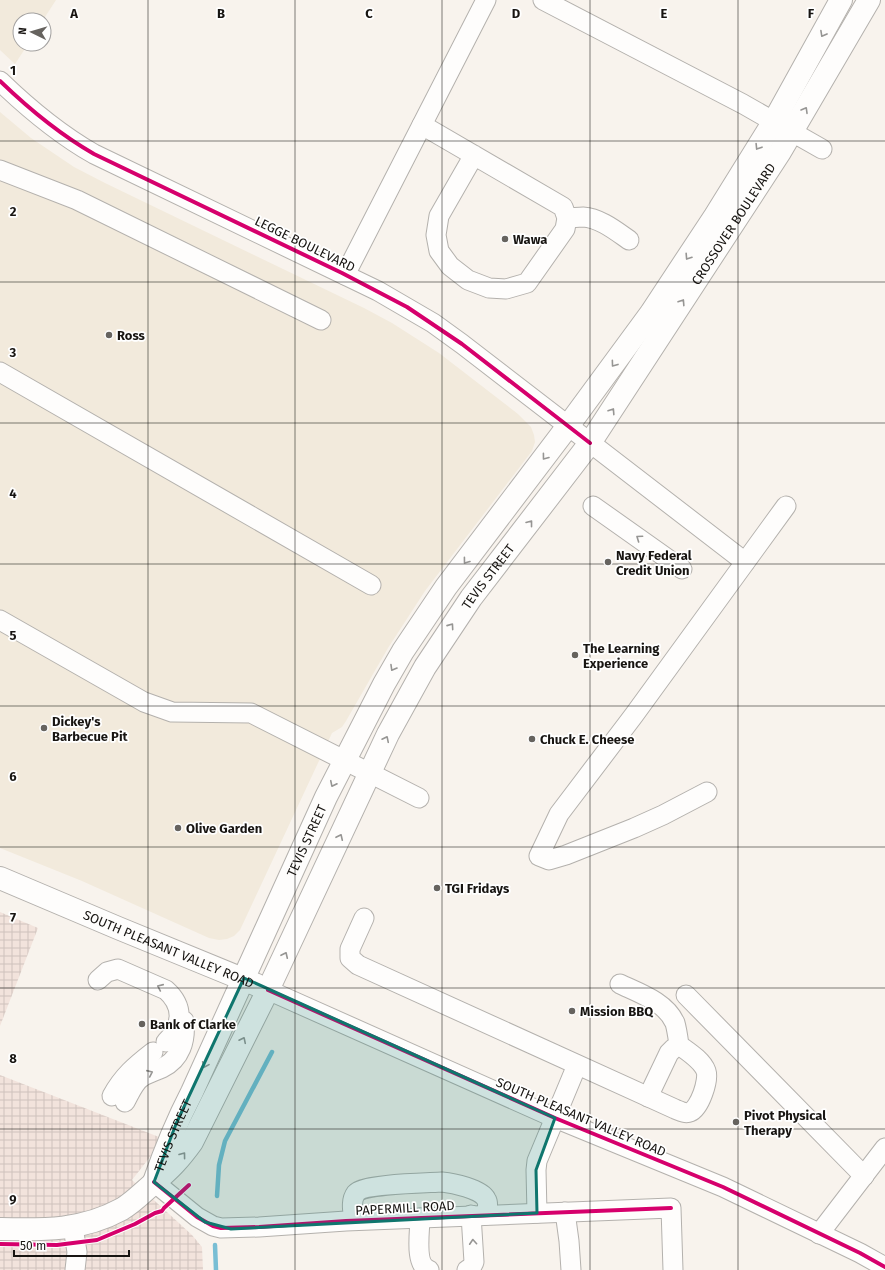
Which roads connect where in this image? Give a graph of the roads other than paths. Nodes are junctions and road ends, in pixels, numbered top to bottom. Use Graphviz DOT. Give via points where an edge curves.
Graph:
graph roads {
  1 [pos="486,0"];
  2 [pos="543,0"];
  3 [pos="841,0"];
  4 [pos="869,0"];
  5 [pos="0,81"];
  6 [pos="422,125"];
  7 [pos="783,126"];
  8 [pos="822,149"];
  9 [pos="474,155"];
  10 [pos="0,170"];
  11 [pos="567,218"];
  12 [pos="629,240"];
  13 [pos="345,275"];
  14 [pos="321,320"];
  15 [pos="0,372"];
  16 [pos="568,426"];
  17 [pos="590,444"];
  18 [pos="593,506"];
  19 [pos="786,506"];
  20 [pos="745,562"];
  21 [pos="682,569"];
  22 [pos="371,585"];
  23 [pos="0,620"];
  24 [pos="344,761"];
  25 [pos="370,774"];
  26 [pos="706,792"];
  27 [pos="419,798"];
  28 [pos="0,878"];
  29 [pos="364,918"];
  30 [pos="244,978"];
  31 [pos="98,980"];
  32 [pos="620,984"];
  33 [pos="268,990"];
  34 [pos="686,994"];
  35 [pos="178,1004"];
  36 [pos="679,1045"];
  37 [pos="577,1065"];
  38 [pos="648,1097"];
  39 [pos="555,1118"];
  40 [pos="885,1148"];
  41 [pos="864,1176"];
  42 [pos="154,1182"];
  43 [pos="565,1212"];
  44 [pos="537,1213"];
  45 [pos="479,1215"];
  46 [pos="420,1218"];
  47 [pos="354,1220"];
  48 [pos="73,1227"];
  49 [pos="0,1229"];
  50 [pos="819,1234"];
  51 [pos="885,1267"];
  52 [pos="469,1269"];
  53 [pos="75,1270"];
  54 [pos="429,1270"];
  55 [pos="571,1270"];
  56 [pos="673,1270"];
  1 -- 6 [label="street"];
  2 -- 7 [label="street"];
  3 -- 7 [label="main road, CROSSOVER BOULEVARD, one-way"];
  7 -- 4 [label="main road, CROSSOVER BOULEVARD, one-way"];
  5 -- 13 [label="street, LEGGE BOULEVARD" via="42,119 94,154"];
  6 -- 9 [label="street"];
  6 -- 13 [label="street"];
  7 -- 8 [label="street"];
  7 -- 16 [label="main road, CROSSOVER BOULEVARD, one-way" via="715,216 651,313"];
  17 -- 7 [label="main road, CROSSOVER BOULEVARD, one-way"];
  9 -- 11 [label="street" via="563,207"];
  9 -- 11 [label="street" via="438,216 436,235 442,256 468,280 489,288 506,289 527,283 565,229"];
  10 -- 14 [label="street" via="77,200"];
  11 -- 12 [label="street" via="584,217 600,222"];
  13 -- 16 [label="street, LEGGE BOULEVARD" via="407,307 439,328"];
  15 -- 22 [label="street"];
  16 -- 17 [label="street, LEGGE BOULEVARD"];
  16 -- 24 [label="main road, TEVIS STREET, one-way" via="424,618 384,684"];
  17 -- 20 [label="street, LEGGE BOULEVARD"];
  25 -- 17 [label="main road, TEVIS STREET, one-way" via="395,722 448,631"];
  21 -- 18 [label="street, one-way"];
  19 -- 20 [label="street"];
  20 -- 26 [label="street" via="559,814 539,856 549,860 566,855 663,816"];
  23 -- 24 [label="street" via="144,702 172,712 251,713"];
  24 -- 25 [label="street"];
  24 -- 30 [label="main road, TEVIS STREET, one-way"];
  25 -- 27 [label="street"];
  33 -- 25 [label="main road, TEVIS STREET, one-way"];
  28 -- 30 [label="main road, SOUTH PLEASANT VALLEY ROAD"];
  29 -- 37 [label="street" via="349,952 353,962"];
  30 -- 33 [label="main road, SOUTH PLEASANT VALLEY ROAD"];
  30 -- 42 [label="main road, TEVIS STREET, one-way" via="176,1124"];
  35 -- 31 [label="street, one-way" via="166,990 118,969 107,972"];
  32 -- 36 [label="street" via="654,1000 664,1008 675,1024"];
  33 -- 39 [label="street, SOUTH PLEASANT VALLEY ROAD"];
  42 -- 33 [label="main road, TEVIS STREET, one-way" via="178,1161 192,1142"];
  34 -- 41 [label="street"];
  35 -- 35 [label="street, one-way" via="180,1013 174,1035 124,1076 119,1084 119,1099 142,1077 163,1068 178,1055 184,1025"];
  36 -- 38 [label="street" via="669,1053"];
  36 -- 38 [label="street" via="698,1060 708,1078 697,1105 688,1113"];
  37 -- 38 [label="street"];
  37 -- 39 [label="street"];
  39 -- 44 [label="street" via="537,1161"];
  39 -- 50 [label="street, SOUTH PLEASANT VALLEY ROAD" via="723,1187"];
  40 -- 41 [label="street"];
  41 -- 50 [label="street"];
  42 -- 47 [label="street, PAPERMILL ROAD" via="197,1217 221,1228"];
  42 -- 48 [label="main road" via="123,1208"];
  43 -- 44 [label="street, PAPERMILL ROAD"];
  43 -- 55 [label="street"];
  43 -- 56 [label="street, PAPERMILL ROAD" via="671,1208"];
  44 -- 45 [label="street, PAPERMILL ROAD"];
  45 -- 46 [label="street, PAPERMILL ROAD"];
  45 -- 47 [label="street" via="488,1203 483,1195 450,1182 442,1182 364,1188 354,1195"];
  52 -- 45 [label="street, one-way" via="474,1262"];
  46 -- 47 [label="street, PAPERMILL ROAD"];
  46 -- 54 [label="street" via="419,1252 421,1263"];
  48 -- 49 [label="main road" via="37,1230"];
  48 -- 53 [label="street" via="78,1252"];
  50 -- 51 [label="street, SOUTH PLEASANT VALLEY ROAD"];
}
